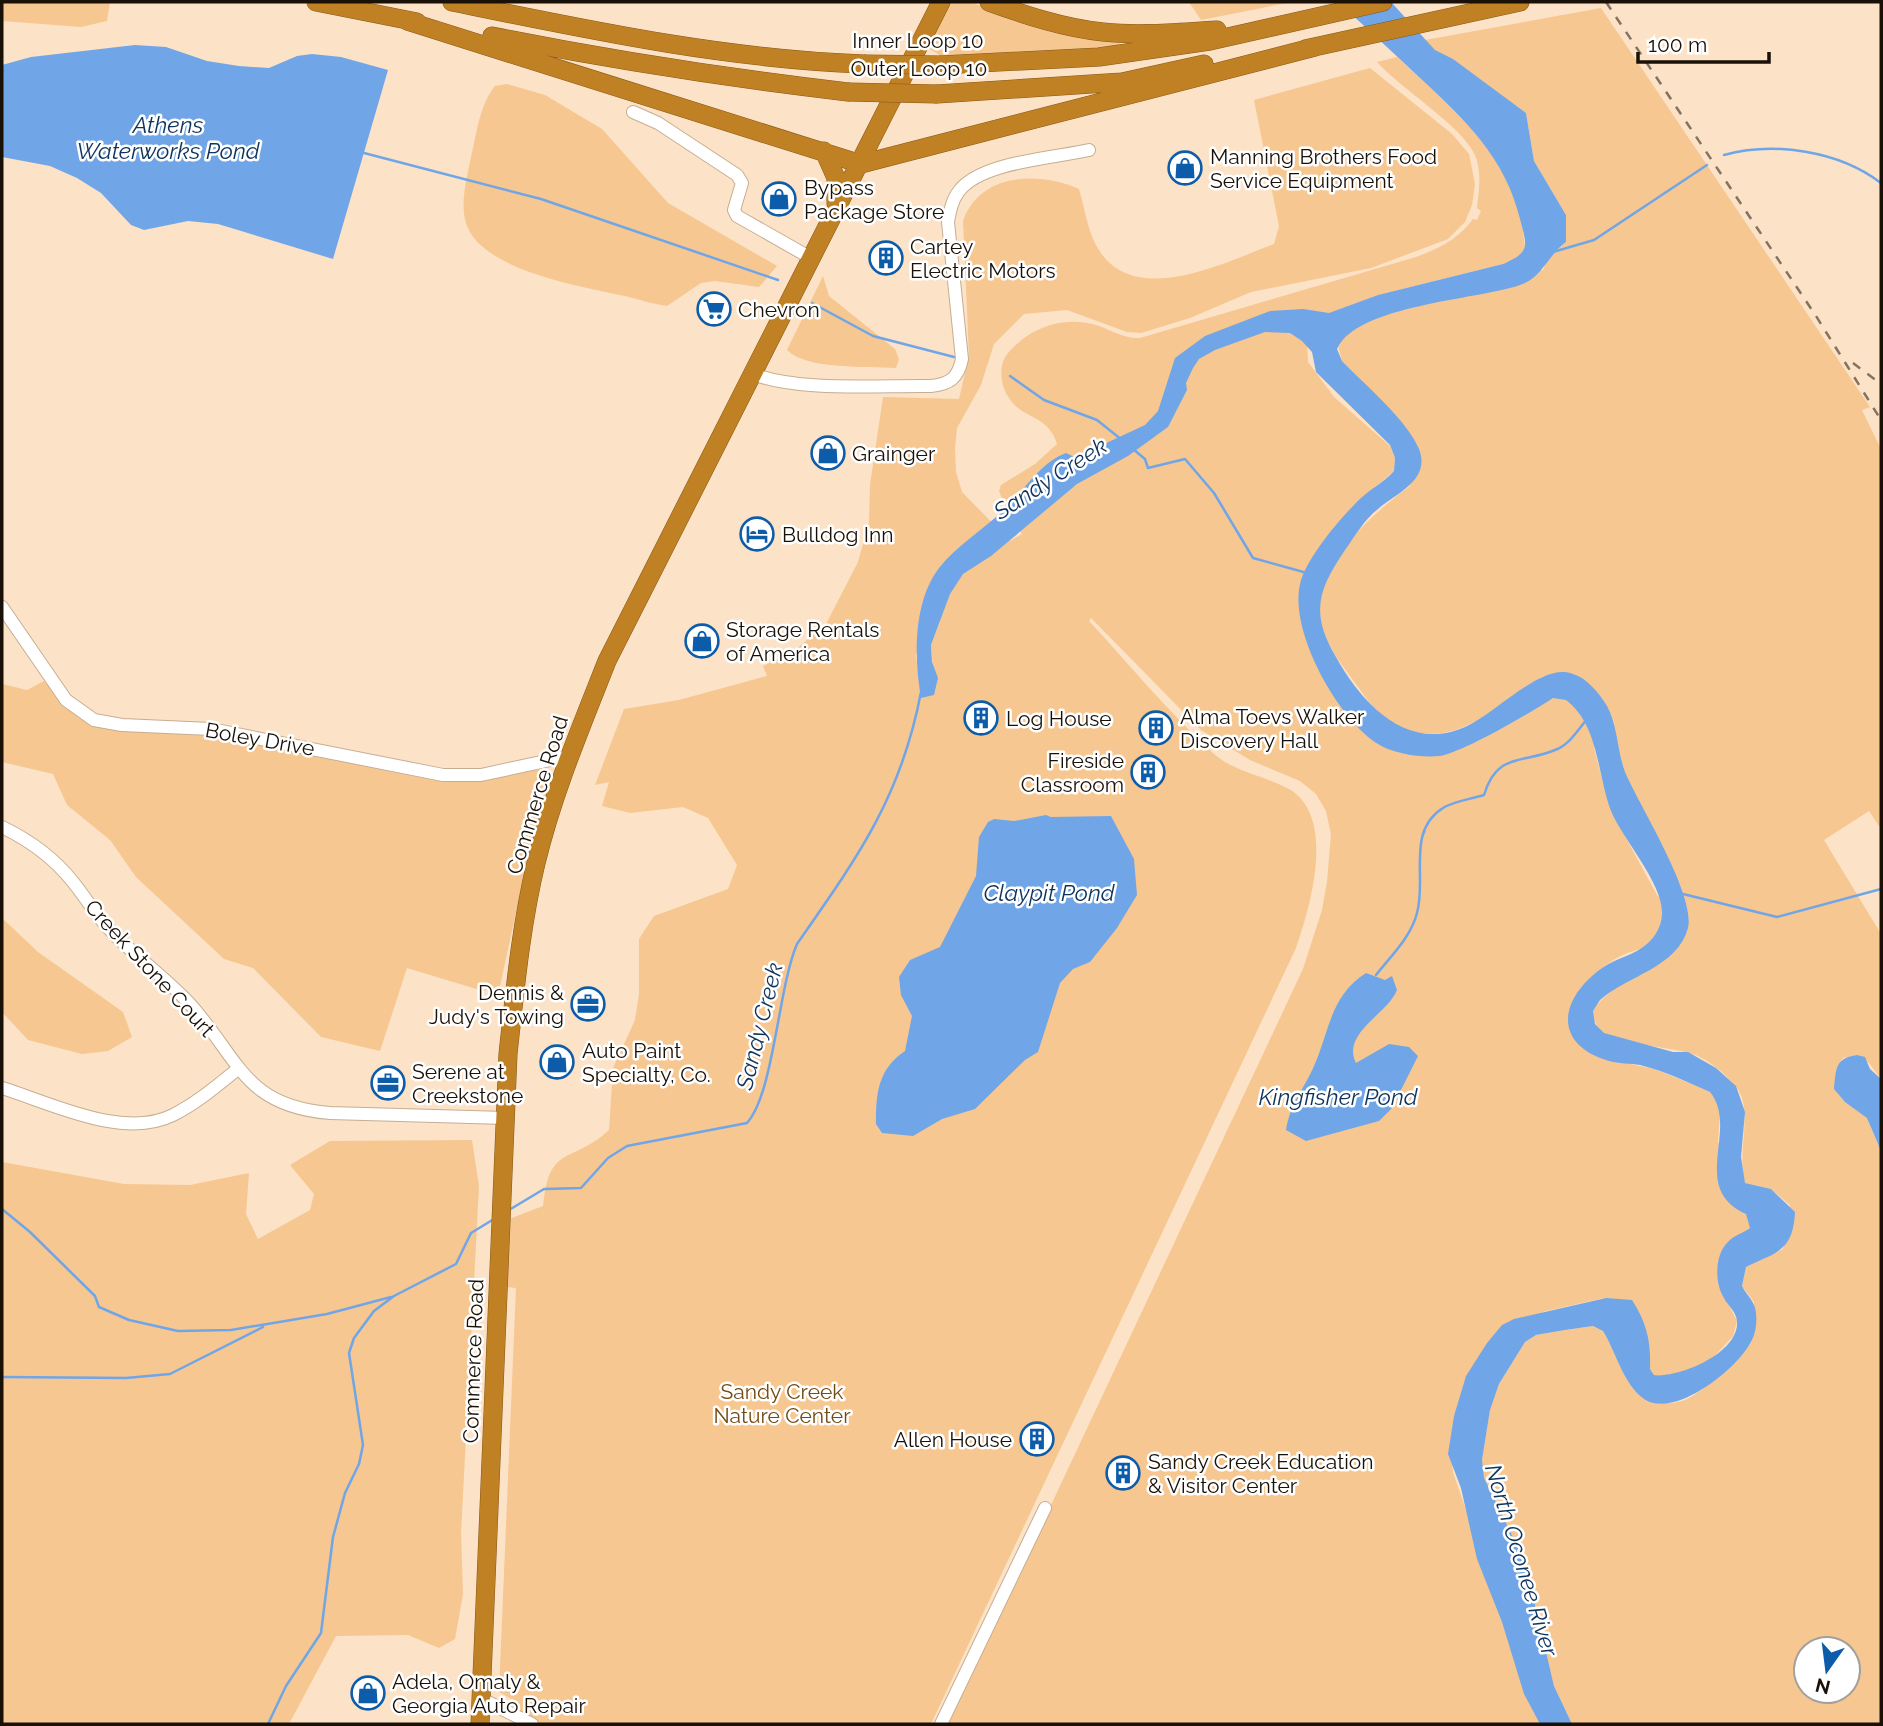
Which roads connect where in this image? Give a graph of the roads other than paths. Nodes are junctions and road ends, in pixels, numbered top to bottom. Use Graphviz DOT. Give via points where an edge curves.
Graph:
graph roads {
  1 [pos="316,2"];
  2 [pos="452,2"];
  3 [pos="941,2"];
  4 [pos="989,2"];
  5 [pos="1383,2"];
  6 [pos="1520,2"];
  7 [pos="407,21"];
  8 [pos="1279,27"];
  9 [pos="1315,47"];
  10 [pos="633,112"];
  11 [pos="1089,150"];
  12 [pos="824,151"];
  13 [pos="861,164"];
  14 [pos="836,209"];
  15 [pos="811,258"];
  16 [pos="753,374"];
  17 [pos="2,607"];
  18 [pos="569,756"];
  19 [pos="2,827"];
  20 [pos="239,1068"];
  21 [pos="2,1088"];
  22 [pos="505,1118"];
  23 [pos="1045,1508"];
  24 [pos="480,1698"];
  25 [pos="480,1724"];
  26 [pos="532,1724"];
  27 [pos="941,1724"];
  1 -- 7 [label="highway, Outer Loop 10"];
  2 -- 8 [label="highway, Inner Loop 10, bridge" via="709,52 864,64 1099,57"];
  3 -- 13 [label="highway, Commerce Road"];
  4 -- 8 [label="highway" via="1029,17 1101,32"];
  5 -- 8 [label="highway, Inner Loop 10"];
  6 -- 9 [label="highway, Outer Loop 10"];
  7 -- 9 [label="highway, Outer Loop 10, bridge" via="614,61 848,92 937,94 1122,82"];
  7 -- 12 [label="highway"];
  9 -- 13 [label="highway"];
  10 -- 15 [label="street" via="658,123 737,175 742,183 734,210 737,216"];
  11 -- 16 [label="street" via="984,173 960,190 948,222 961,359 960,370 951,381 931,386 778,382"];
  12 -- 13 [label="highway"];
  12 -- 14 [label="highway" via="836,178"];
  13 -- 14 [label="highway, Commerce Road"];
  14 -- 15 [label="highway, Commerce Road"];
  15 -- 16 [label="highway, Commerce Road"];
  16 -- 18 [label="highway, Commerce Road" via="607,661"];
  17 -- 18 [label="street, Boley Drive" via="66,700 94,720 211,729 443,775 481,775"];
  18 -- 22 [label="highway, Commerce Road" via="536,863 524,929"];
  19 -- 20 [label="street, Creek Stone Court" via="60,867 113,933 193,1007"];
  20 -- 21 [label="street" via="186,1108 143,1124 107,1121"];
  20 -- 22 [label="street, Creek Stone Court" via="273,1100 302,1111"];
  22 -- 24 [label="highway, Commerce Road"];
  23 -- 27 [label="street"];
  24 -- 25 [label="highway, Commerce Road"];
  24 -- 26 [label="street"];
}
